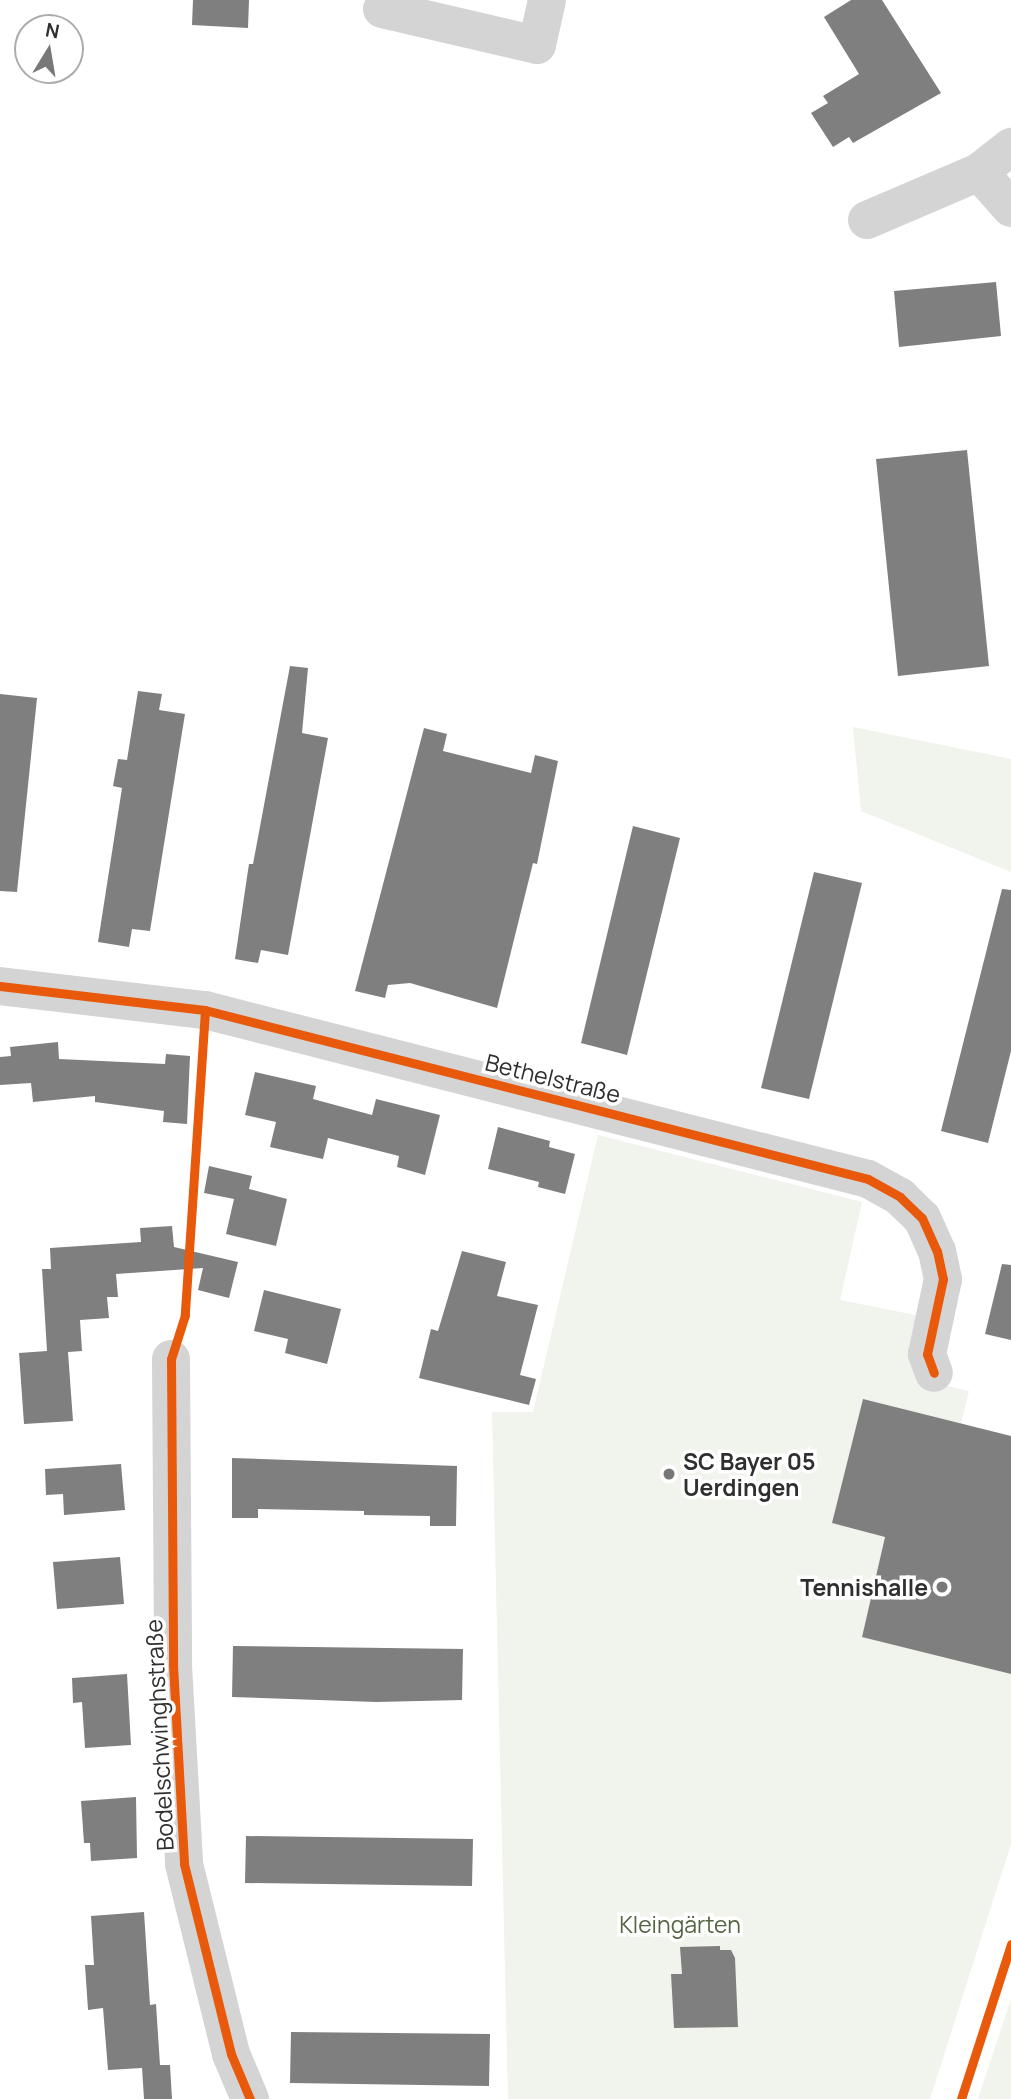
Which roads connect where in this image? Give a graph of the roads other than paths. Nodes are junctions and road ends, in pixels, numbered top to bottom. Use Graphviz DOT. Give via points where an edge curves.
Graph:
graph roads {
  1 [pos="547,0"];
  2 [pos="382,9"];
  3 [pos="1011,147"];
  4 [pos="979,172"];
  5 [pos="1011,208"];
  6 [pos="867,220"];
  7 [pos="0,986"];
  8 [pos="171,1359"];
  9 [pos="934,1373"];
  10 [pos="250,2099"];
  1 -- 2 [label="street" via="537,45"];
  3 -- 4 [label="street"];
  4 -- 5 [label="street"];
  4 -- 6 [label="street"];
  7 -- 9 [label="street, Bethelstraße" via="205,1010 868,1178 922,1217 937,1251 943,1279 927,1354"];
  8 -- 10 [label="street, Bodelschwinghstraße" via="173,1665 184,1864 230,2054"];
}
